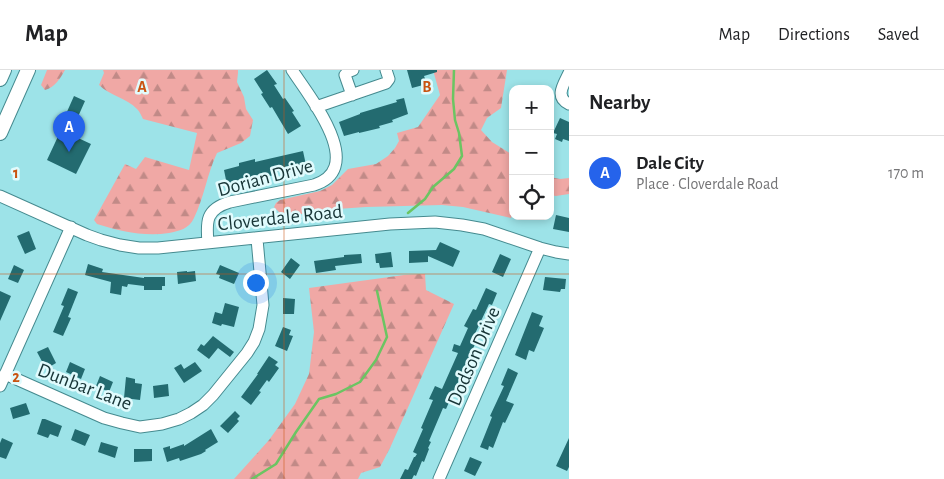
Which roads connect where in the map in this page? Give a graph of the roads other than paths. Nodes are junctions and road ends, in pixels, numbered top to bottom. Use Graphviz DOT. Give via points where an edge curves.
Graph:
graph roads {
  1 [pos="4,70"];
  2 [pos="28,70"];
  3 [pos="292,70"];
  4 [pos="353,70"];
  5 [pos="386,70"];
  6 [pos="569,73"];
  7 [pos="0,79"];
  8 [pos="352,95"];
  9 [pos="566,103"];
  10 [pos="316,107"];
  11 [pos="0,133"];
  12 [pos="0,196"];
  13 [pos="71,227"];
  14 [pos="257,239"];
  15 [pos="208,243"];
  16 [pos="540,248"];
  17 [pos="569,254"];
  18 [pos="5,374"];
  19 [pos="0,386"];
  20 [pos="439,479"];
  1 -- 7 [label="main road"];
  2 -- 11 [label="main road"];
  3 -- 10 [label="street, Dorian Drive"];
  4 -- 8 [label="street" via="345,75"];
  5 -- 8 [label="street" via="387,82"];
  6 -- 9 [label="street" via="560,97"];
  8 -- 10 [label="street"];
  10 -- 15 [label="street, Dorian Drive" via="337,154 331,174 314,185 219,206 207,220"];
  12 -- 13 [label="street, Cloverdale Road"];
  13 -- 15 [label="street, Cloverdale Road" via="101,240 139,248"];
  13 -- 18 [label="street"];
  14 -- 15 [label="street, Cloverdale Road"];
  14 -- 16 [label="street, Cloverdale Road" via="435,222 484,229"];
  14 -- 18 [label="street, Dunbar Lane" via="263,305 259,329 247,353 213,395 191,413 156,425 122,424"];
  16 -- 17 [label="street, Cloverdale Road"];
  16 -- 20 [label="street, Dodson Drive"];
  18 -- 19 [label="street"];
}
